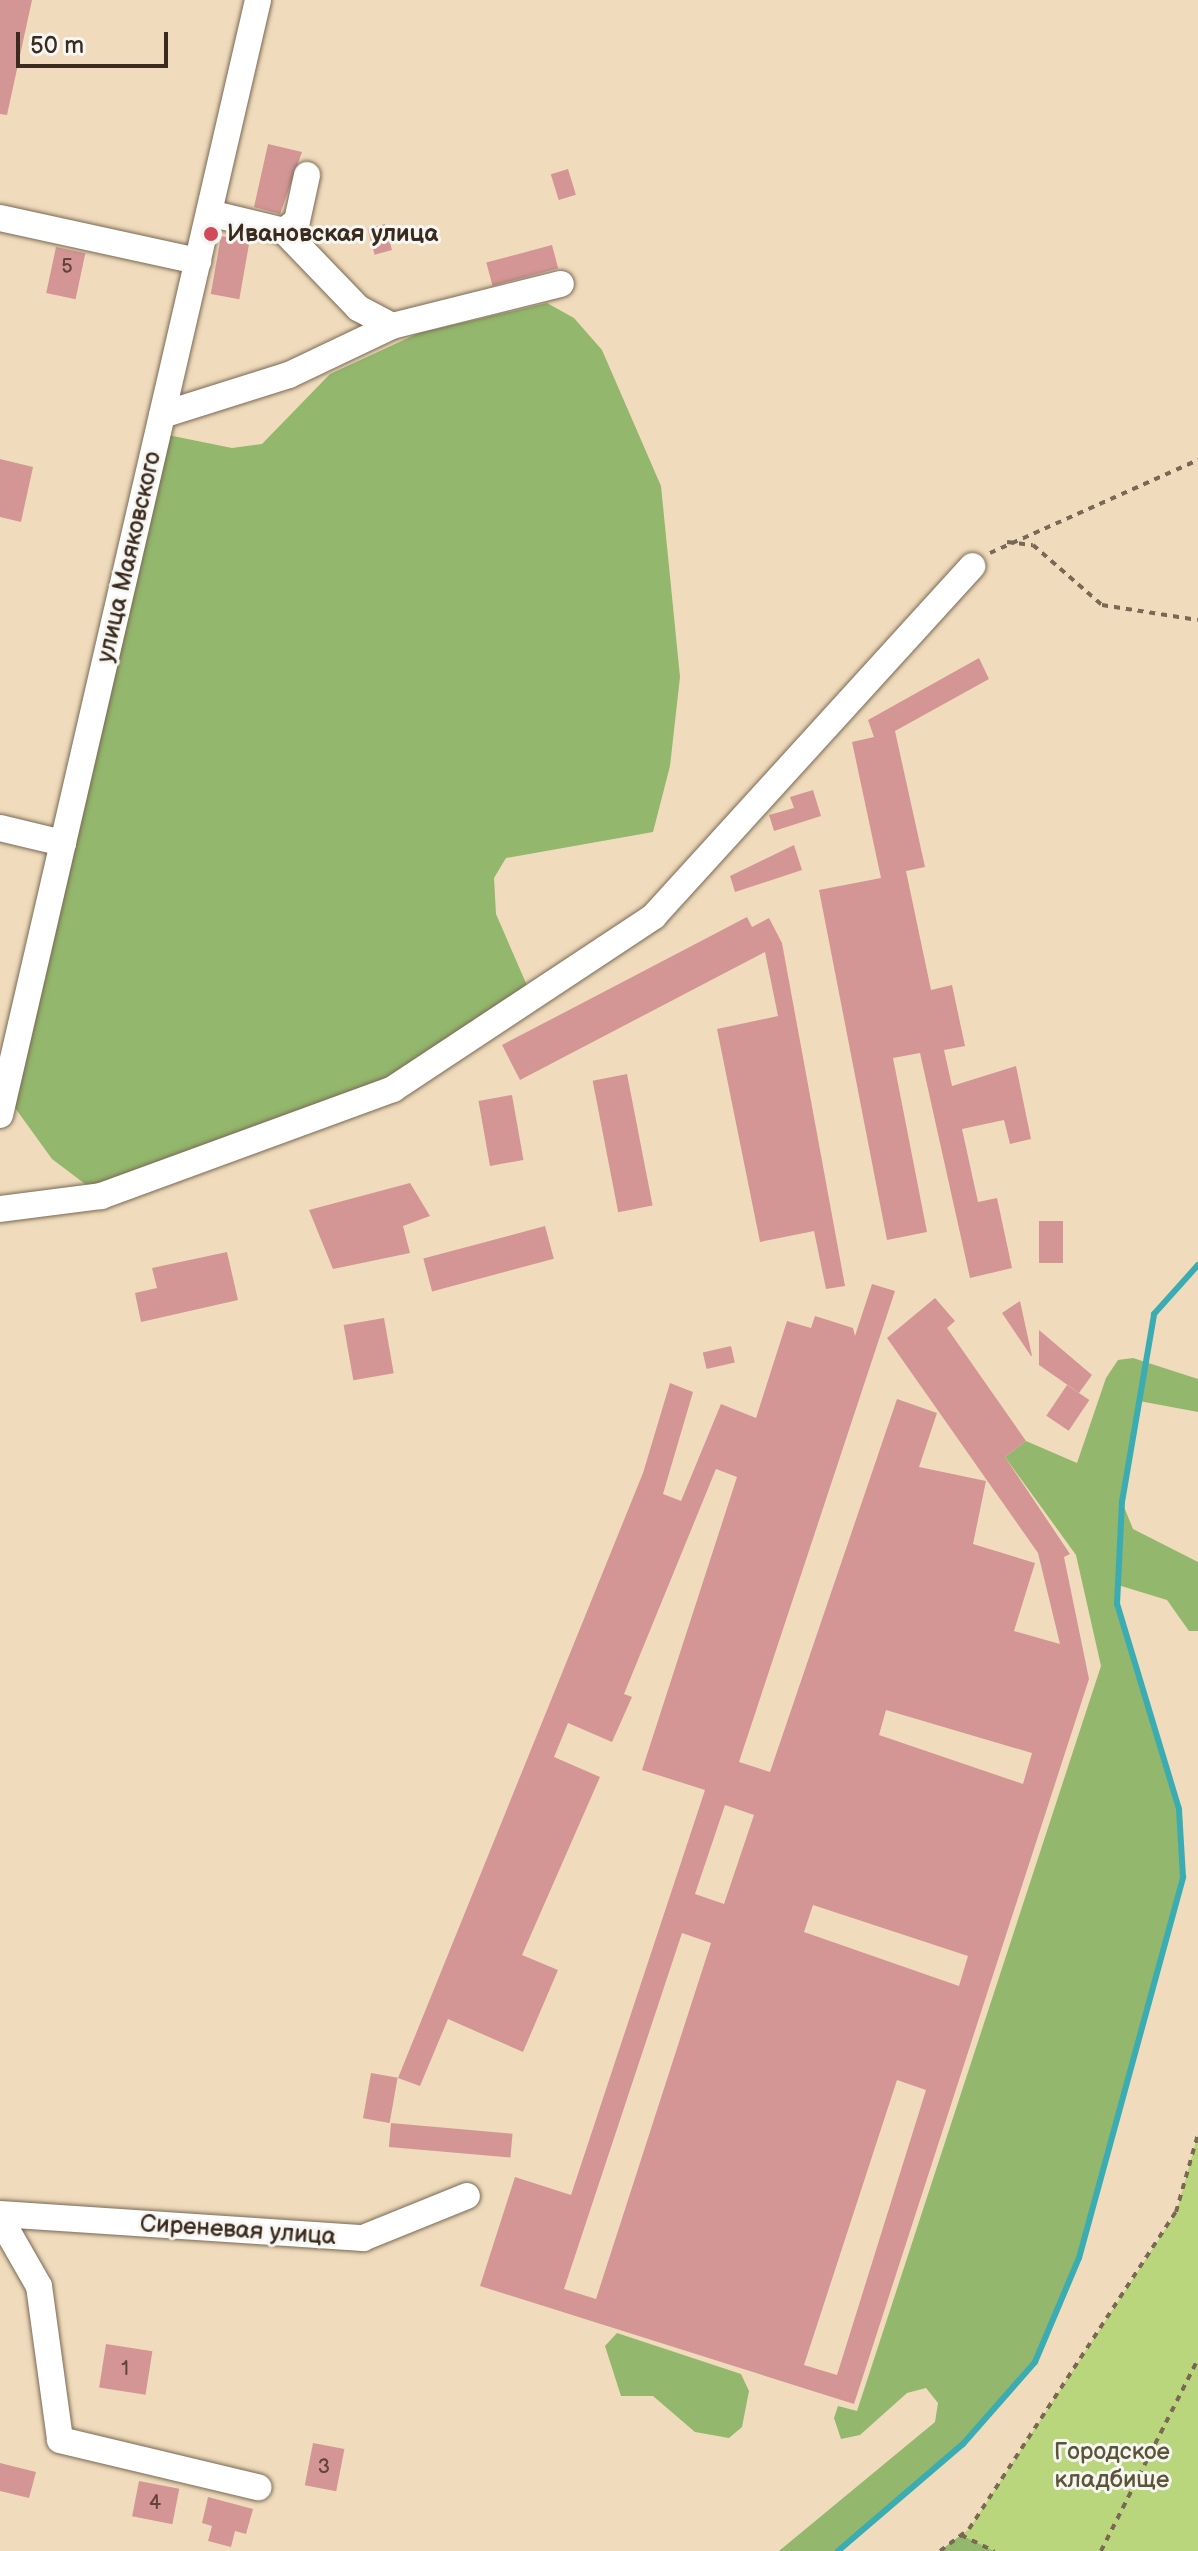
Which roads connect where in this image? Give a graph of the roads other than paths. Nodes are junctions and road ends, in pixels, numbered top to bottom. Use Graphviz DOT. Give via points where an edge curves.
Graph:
graph roads {
  1 [pos="258,0"];
  2 [pos="307,175"];
  3 [pos="209,213"];
  4 [pos="0,218"];
  5 [pos="284,231"];
  6 [pos="198,261"];
  7 [pos="561,284"];
  8 [pos="392,326"];
  9 [pos="162,415"];
  10 [pos="972,566"];
  11 [pos="0,828"];
  12 [pos="63,843"];
  13 [pos="0,1115"];
  14 [pos="0,1209"];
  15 [pos="467,2196"];
  16 [pos="0,2216"];
  17 [pos="258,2487"];
  1 -- 3 [label="street, улица Маяковского"];
  2 -- 5 [label="street" via="297,221"];
  3 -- 5 [label="street"];
  3 -- 6 [label="street, улица Маяковского"];
  4 -- 6 [label="street"];
  5 -- 8 [label="street" via="358,308"];
  6 -- 9 [label="street, улица Маяковского"];
  7 -- 8 [label="street"];
  8 -- 9 [label="street" via="289,375"];
  9 -- 12 [label="street, улица Маяковского"];
  10 -- 14 [label="street" via="642,924 393,1089 101,1196"];
  11 -- 12 [label="street"];
  12 -- 13 [label="street, улица Маяковского"];
  15 -- 16 [label="street, Сиреневая улица" via="363,2238"];
  16 -- 17 [label="street" via="39,2286 53,2427 75,2447"];
}
